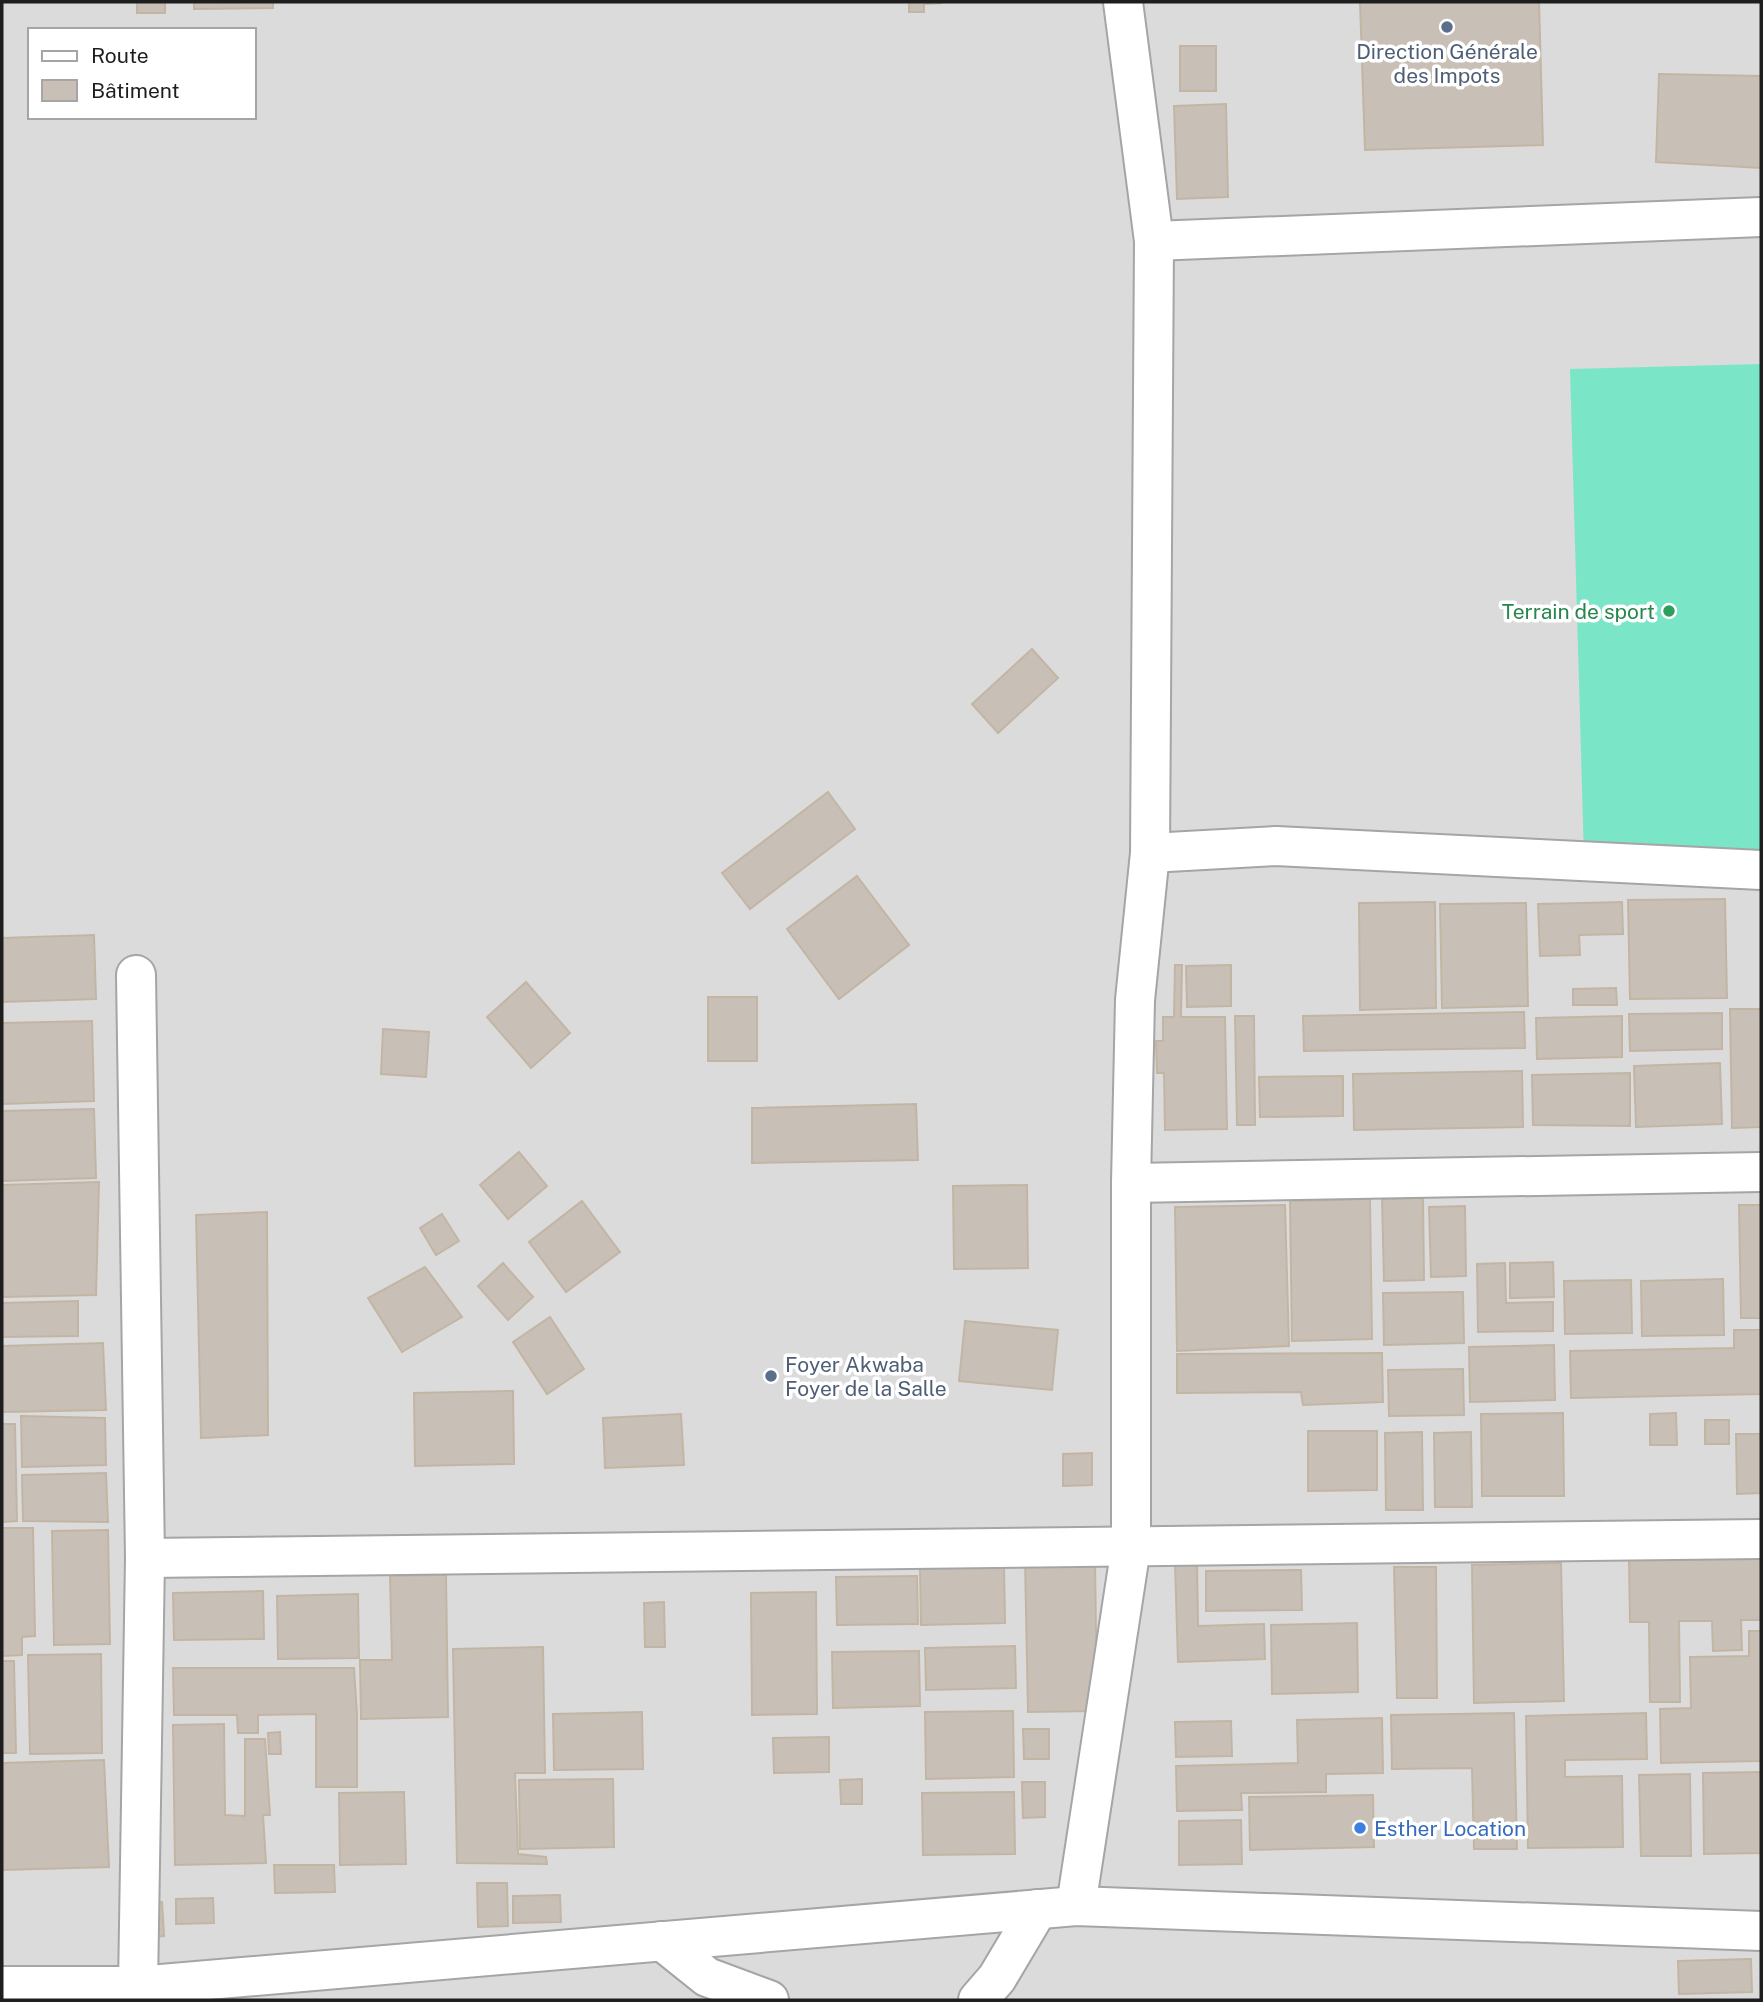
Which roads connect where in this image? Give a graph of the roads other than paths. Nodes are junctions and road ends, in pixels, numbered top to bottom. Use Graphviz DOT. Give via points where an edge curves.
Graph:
graph roads {
  1 [pos="1123,2"];
  2 [pos="1761,217"];
  3 [pos="1154,241"];
  4 [pos="1150,853"];
  5 [pos="1761,870"];
  6 [pos="136,975"];
  7 [pos="1761,1172"];
  8 [pos="1131,1184"];
  9 [pos="1761,1539"];
  10 [pos="1131,1547"];
  11 [pos="145,1558"];
  12 [pos="1076,1906"];
  13 [pos="1038,1909"];
  14 [pos="1761,1931"];
  15 [pos="662,1941"];
  16 [pos="2,1986"];
  17 [pos="138,1986"];
  18 [pos="76,1994"];
  19 [pos="769,2000"];
  20 [pos="978,2000"];
  1 -- 3 [label="street"];
  2 -- 3 [label="street"];
  3 -- 4 [label="street"];
  4 -- 5 [label="street" via="1276,846"];
  4 -- 8 [label="street" via="1135,1000"];
  6 -- 11 [label="street"];
  7 -- 8 [label="street"];
  8 -- 10 [label="street"];
  9 -- 10 [label="street"];
  10 -- 11 [label="street"];
  10 -- 12 [label="street"];
  11 -- 17 [label="street"];
  12 -- 13 [label="street"];
  12 -- 14 [label="street"];
  13 -- 15 [label="street"];
  13 -- 20 [label="street" via="997,1978"];
  15 -- 17 [label="street"];
  15 -- 19 [label="street" via="707,1978"];
  16 -- 18 [label="street"];
  17 -- 18 [label="street"];
}
